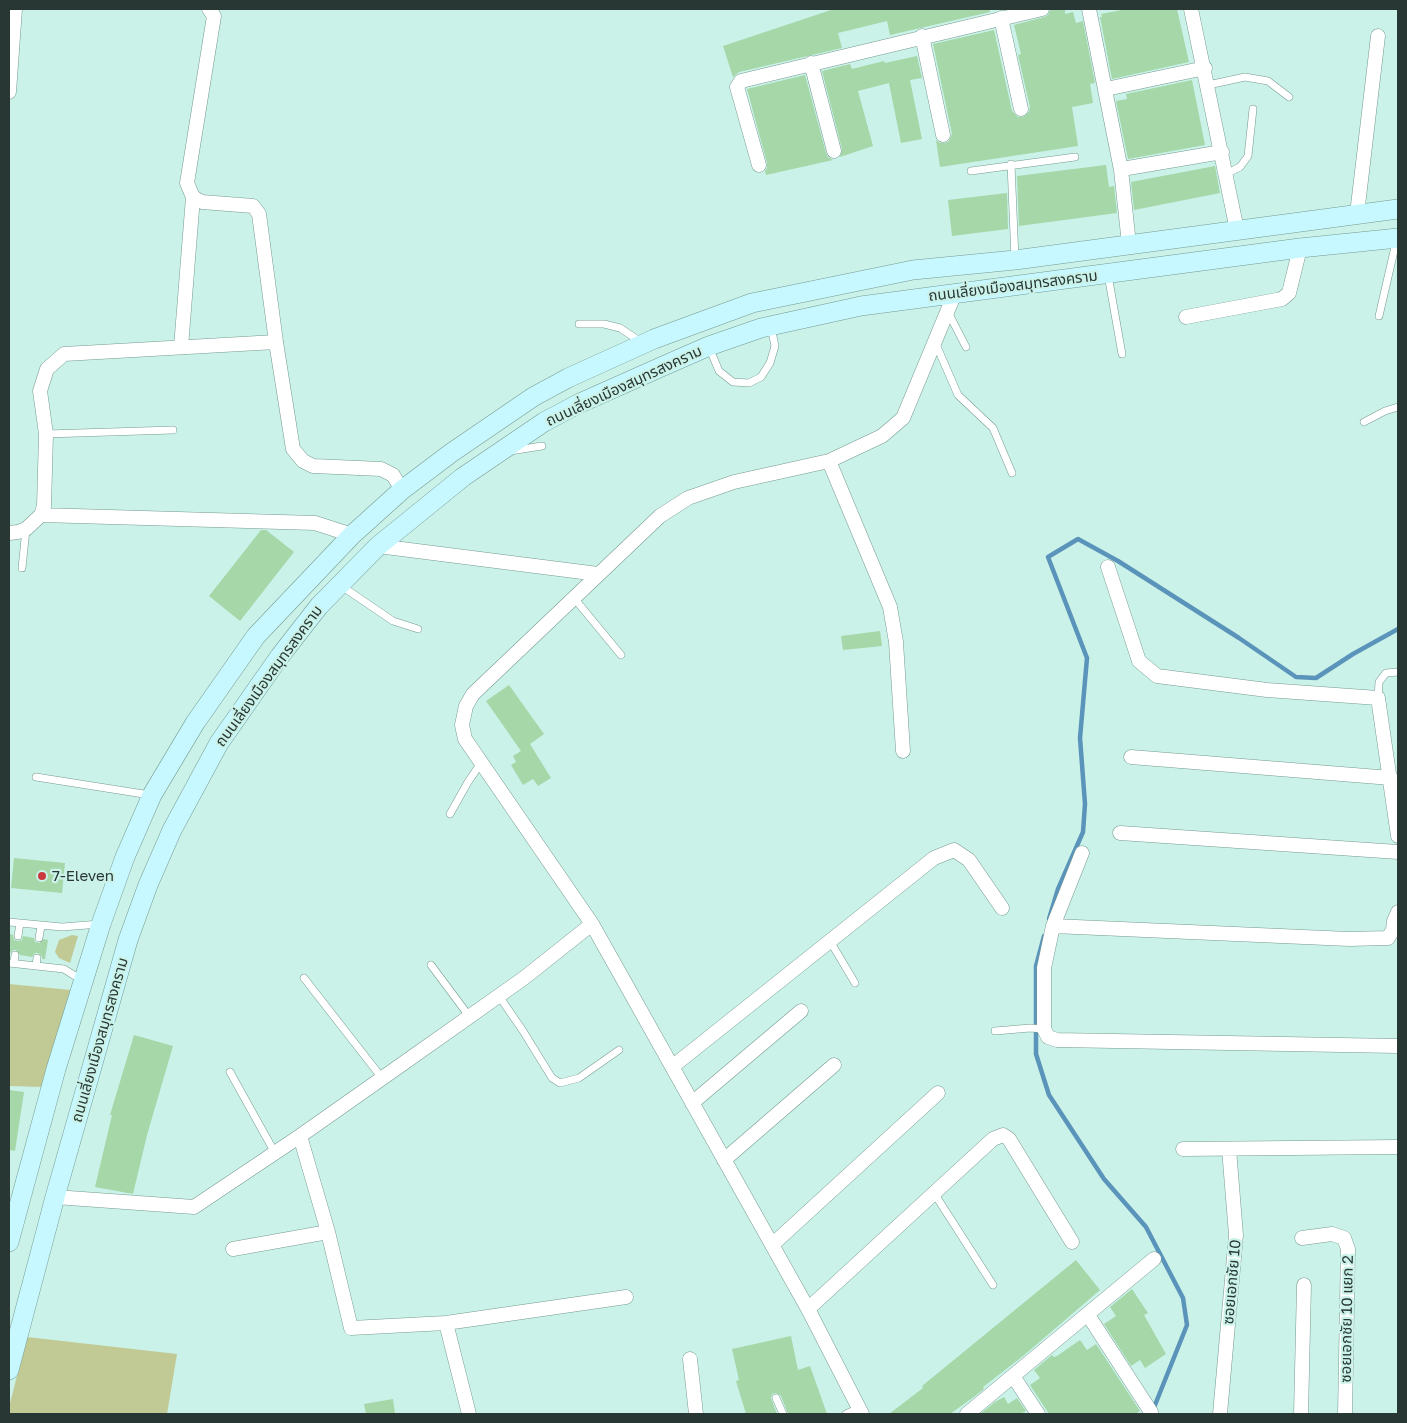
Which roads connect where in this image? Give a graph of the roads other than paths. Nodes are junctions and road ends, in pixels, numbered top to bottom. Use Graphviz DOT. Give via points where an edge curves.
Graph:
graph roads {
  1 [pos="15,9"];
  2 [pos="210,9"];
  3 [pos="1042,9"];
  4 [pos="1089,9"];
  5 [pos="1191,9"];
  6 [pos="1001,18"];
  7 [pos="922,36"];
  8 [pos="1378,36"];
  9 [pos="811,63"];
  10 [pos="1205,68"];
  11 [pos="1208,85"];
  12 [pos="1106,88"];
  13 [pos="9,92"];
  14 [pos="1289,97"];
  15 [pos="1021,108"];
  16 [pos="1253,109"];
  17 [pos="943,135"];
  18 [pos="834,151"];
  19 [pos="1222,152"];
  20 [pos="1075,157"];
  21 [pos="1011,164"];
  22 [pos="759,165"];
  23 [pos="1122,169"];
  24 [pos="970,171"];
  25 [pos="1226,174"];
  26 [pos="193,197"];
  27 [pos="1398,209"];
  28 [pos="1357,214"];
  29 [pos="1237,230"];
  30 [pos="1398,238"];
  31 [pos="1130,244"];
  32 [pos="1300,248"];
  33 [pos="1015,260"];
  34 [pos="1108,273"];
  35 [pos="955,293"];
  36 [pos="947,311"];
  37 [pos="1379,316"];
  38 [pos="1186,318"];
  39 [pos="579,324"];
  40 [pos="771,326"];
  41 [pos="276,342"];
  42 [pos="935,342"];
  43 [pos="643,344"];
  44 [pos="709,346"];
  45 [pos="181,347"];
  46 [pos="966,347"];
  47 [pos="1122,354"];
  48 [pos="1398,407"];
  49 [pos="1364,422"];
  50 [pos="173,430"];
  51 [pos="46,434"];
  52 [pos="542,446"];
  53 [pos="502,452"];
  54 [pos="829,461"];
  55 [pos="1012,473"];
  56 [pos="402,490"];
  57 [pos="41,515"];
  58 [pos="26,529"];
  59 [pos="9,533"];
  60 [pos="352,535"];
  61 [pos="378,546"];
  62 [pos="1108,566"];
  63 [pos="22,568"];
  64 [pos="598,574"];
  65 [pos="340,585"];
  66 [pos="574,597"];
  67 [pos="418,629"];
  68 [pos="621,655"];
  69 [pos="1398,672"];
  70 [pos="1378,698"];
  71 [pos="903,752"];
  72 [pos="1131,757"];
  73 [pos="482,763"];
  74 [pos="36,777"];
  75 [pos="1391,778"];
  76 [pos="152,795"];
  77 [pos="450,814"];
  78 [pos="1120,834"];
  79 [pos="1398,836"];
  80 [pos="1398,852"];
  81 [pos="1082,853"];
  82 [pos="1002,908"];
  83 [pos="1398,912"];
  84 [pos="9,922"];
  85 [pos="20,923"];
  86 [pos="101,924"];
  87 [pos="592,924"];
  88 [pos="42,926"];
  89 [pos="1053,926"];
  90 [pos="18,936"];
  91 [pos="39,938"];
  92 [pos="830,941"];
  93 [pos="15,955"];
  94 [pos="37,958"];
  95 [pos="11,963"];
  96 [pos="431,965"];
  97 [pos="36,966"];
  98 [pos="304,978"];
  99 [pos="83,981"];
  100 [pos="855,983"];
  101 [pos="498,996"];
  102 [pos="801,1011"];
  103 [pos="469,1016"];
  104 [pos="1042,1028"];
  105 [pos="995,1030"];
  106 [pos="1398,1046"];
  107 [pos="619,1050"];
  108 [pos="834,1065"];
  109 [pos="672,1067"];
  110 [pos="230,1072"];
  111 [pos="382,1078"];
  112 [pos="938,1092"];
  113 [pos="692,1103"];
  114 [pos="300,1136"];
  115 [pos="1398,1147"];
  116 [pos="1183,1149"];
  117 [pos="1229,1149"];
  118 [pos="275,1152"];
  119 [pos="724,1160"];
  120 [pos="934,1193"];
  121 [pos="55,1197"];
  122 [pos="13,1206"];
  123 [pos="328,1232"];
  124 [pos="1302,1238"];
  125 [pos="9,1242"];
  126 [pos="1072,1242"];
  127 [pos="772,1245"];
  128 [pos="233,1249"];
  129 [pos="1154,1259"];
  130 [pos="994,1285"];
  131 [pos="1304,1285"];
  132 [pos="626,1297"];
  133 [pos="808,1309"];
  134 [pos="1088,1315"];
  135 [pos="446,1323"];
  136 [pos="690,1359"];
  137 [pos="9,1370"];
  138 [pos="1014,1376"];
  139 [pos="776,1398"];
  140 [pos="861,1411"];
  141 [pos="1151,1412"];
  142 [pos="469,1414"];
  143 [pos="696,1414"];
  144 [pos="783,1414"];
  145 [pos="846,1414"];
  146 [pos="967,1414"];
  147 [pos="1038,1414"];
  148 [pos="1220,1414"];
  149 [pos="1301,1414"];
  150 [pos="1345,1414"];
  1 -- 13 [label="street"];
  2 -- 26 [label="street" via="214,16 187,182"];
  3 -- 6 [label="street"];
  4 -- 31 [label="street" via="1121,170"];
  5 -- 10 [label="street"];
  6 -- 7 [label="street"];
  6 -- 15 [label="street"];
  7 -- 9 [label="street"];
  7 -- 17 [label="street"];
  8 -- 28 [label="street"];
  9 -- 18 [label="street"];
  9 -- 22 [label="street" via="741,81 737,87"];
  10 -- 11 [label="street"];
  10 -- 12 [label="street"];
  11 -- 14 [label="lane" via="1245,77 1268,81"];
  11 -- 19 [label="street"];
  16 -- 25 [label="lane" via="1248,156 1240,166"];
  19 -- 23 [label="street"];
  19 -- 25 [label="street"];
  20 -- 21 [label="lane"];
  21 -- 24 [label="lane"];
  21 -- 33 [label="lane"];
  25 -- 29 [label="street"];
  26 -- 41 [label="street" via="202,202 253,206 259,214"];
  26 -- 45 [label="street"];
  27 -- 28 [label="main road, ถนนเลี่ยงเมืองสมุทรสงคราม"];
  28 -- 29 [label="main road, ถนนเลี่ยงเมืองสมุทรสงคราม"];
  29 -- 31 [label="main road, ถนนเลี่ยงเมืองสมุทรสงคราม"];
  30 -- 32 [label="main road, ถนนเลี่ยงเมืองสมุทรสงคราม"];
  30 -- 37 [label="lane"];
  31 -- 33 [label="main road, ถนนเลี่ยงเมืองสมุทรสงคราม"];
  32 -- 34 [label="main road, ถนนเลี่ยงเมืองสมุทรสงคราม"];
  32 -- 38 [label="street" via="1289,293 1282,299"];
  33 -- 43 [label="main road, ถนนเลี่ยงเมืองสมุทรสงคราม" via="914,270 752,303"];
  34 -- 35 [label="main road, ถนนเลี่ยงเมืองสมุทรสงคราม"];
  34 -- 47 [label="lane"];
  35 -- 36 [label="street"];
  35 -- 40 [label="main road, ถนนเลี่ยงเมืองสมุทรสงคราม" via="861,306"];
  36 -- 42 [label="street"];
  36 -- 46 [label="lane"];
  39 -- 43 [label="lane" via="620,328"];
  40 -- 44 [label="main road, ถนนเลี่ยงเมืองสมุทรสงคราม"];
  40 -- 44 [label="lane" via="774,346 770,363 761,377 749,383 733,382 719,371"];
  41 -- 45 [label="street"];
  41 -- 56 [label="street" via="293,449 303,461 313,466 381,469 393,476"];
  42 -- 54 [label="street" via="903,418 882,436"];
  42 -- 55 [label="lane" via="958,395 993,428"];
  43 -- 56 [label="main road, ถนนเลี่ยงเมืองสมุทรสงคราม" via="533,397"];
  44 -- 53 [label="main road, ถนนเลี่ยงเมืองสมุทรสงคราม" via="578,404 544,422"];
  45 -- 51 [label="street" via="64,354 47,369 40,391"];
  48 -- 49 [label="lane"];
  50 -- 51 [label="lane"];
  51 -- 57 [label="street"];
  52 -- 53 [label="lane"];
  53 -- 61 [label="main road, ถนนเลี่ยงเมืองสมุทรสงคราม" via="464,477"];
  54 -- 64 [label="street" via="734,482 688,498 660,516"];
  54 -- 71 [label="street" via="890,607 896,642"];
  56 -- 60 [label="main road, ถนนเลี่ยงเมืองสมุทรสงคราม"];
  57 -- 58 [label="street"];
  57 -- 60 [label="street" via="315,523"];
  58 -- 59 [label="street"];
  58 -- 63 [label="lane"];
  60 -- 76 [label="main road, ถนนเลี่ยงเมืองสมุทรสงคราม" via="256,636 195,723"];
  61 -- 64 [label="street"];
  61 -- 65 [label="main road, ถนนเลี่ยงเมืองสมุทรสงคราม"];
  62 -- 70 [label="street" via="1139,660 1157,676 1267,690"];
  64 -- 66 [label="street"];
  65 -- 67 [label="lane" via="392,622"];
  65 -- 121 [label="main road, ถนนเลี่ยงเมืองสมุทรสงคราม" via="280,656 219,743 172,830 128,940"];
  66 -- 68 [label="lane"];
  66 -- 73 [label="street" via="473,694 466,706 462,725 465,739"];
  69 -- 70 [label="lane" via="1386,673 1379,682"];
  70 -- 75 [label="street"];
  72 -- 75 [label="street"];
  73 -- 77 [label="lane"];
  73 -- 87 [label="street"];
  74 -- 76 [label="lane"];
  75 -- 79 [label="street"];
  76 -- 86 [label="main road, ถนนเลี่ยงเมืองสมุทรสงคราม"];
  78 -- 80 [label="street"];
  81 -- 89 [label="street"];
  82 -- 92 [label="street" via="969,860 954,850 934,858"];
  83 -- 89 [label="street" via="1388,938"];
  84 -- 85 [label="lane"];
  85 -- 88 [label="lane"];
  85 -- 90 [label="lane"];
  86 -- 88 [label="lane"];
  86 -- 99 [label="main road, ถนนเลี่ยงเมืองสมุทรสงคราม"];
  87 -- 101 [label="street"];
  87 -- 109 [label="street"];
  88 -- 91 [label="lane"];
  89 -- 104 [label="street" via="1044,968"];
  92 -- 100 [label="lane"];
  92 -- 109 [label="street"];
  93 -- 95 [label="lane"];
  94 -- 97 [label="lane"];
  95 -- 97 [label="lane"];
  96 -- 103 [label="lane"];
  97 -- 99 [label="lane" via="64,969"];
  98 -- 111 [label="lane"];
  99 -- 122 [label="main road, ถนนเลี่ยงเมืองสมุทรสงคราม"];
  101 -- 103 [label="street"];
  101 -- 107 [label="lane" via="552,1078 560,1083 579,1078"];
  102 -- 113 [label="street"];
  103 -- 111 [label="street"];
  104 -- 105 [label="lane"];
  104 -- 106 [label="street" via="1048,1037 1057,1040"];
  108 -- 119 [label="street"];
  109 -- 113 [label="street"];
  110 -- 118 [label="lane"];
  111 -- 114 [label="street"];
  112 -- 127 [label="street"];
  113 -- 119 [label="street"];
  114 -- 118 [label="street"];
  114 -- 123 [label="street"];
  115 -- 117 [label="street"];
  116 -- 117 [label="street"];
  117 -- 148 [label="street, ซอยเอกชัย 10" via="1236,1235"];
  118 -- 121 [label="street" via="194,1207"];
  119 -- 127 [label="street"];
  120 -- 126 [label="street" via="993,1139 1003,1135 1009,1139"];
  120 -- 130 [label="lane"];
  120 -- 133 [label="street"];
  121 -- 137 [label="main road, ถนนเลี่ยงเมืองสมุทรสงคราม"];
  122 -- 125 [label="main road, ถนนเลี่ยงเมืองสมุทรสงคราม"];
  123 -- 128 [label="street"];
  123 -- 135 [label="street" via="351,1328"];
  124 -- 150 [label="street, ซอยเอกชัย 10 แยก 2" via="1332,1234 1344,1238 1348,1248"];
  127 -- 133 [label="street"];
  129 -- 134 [label="street"];
  131 -- 149 [label="street"];
  132 -- 135 [label="street"];
  133 -- 140 [label="street"];
  134 -- 138 [label="street"];
  134 -- 141 [label="street"];
  135 -- 142 [label="street"];
  136 -- 143 [label="street"];
  138 -- 146 [label="street"];
  138 -- 147 [label="street"];
  139 -- 144 [label="lane"];
  140 -- 145 [label="lane"];
}
